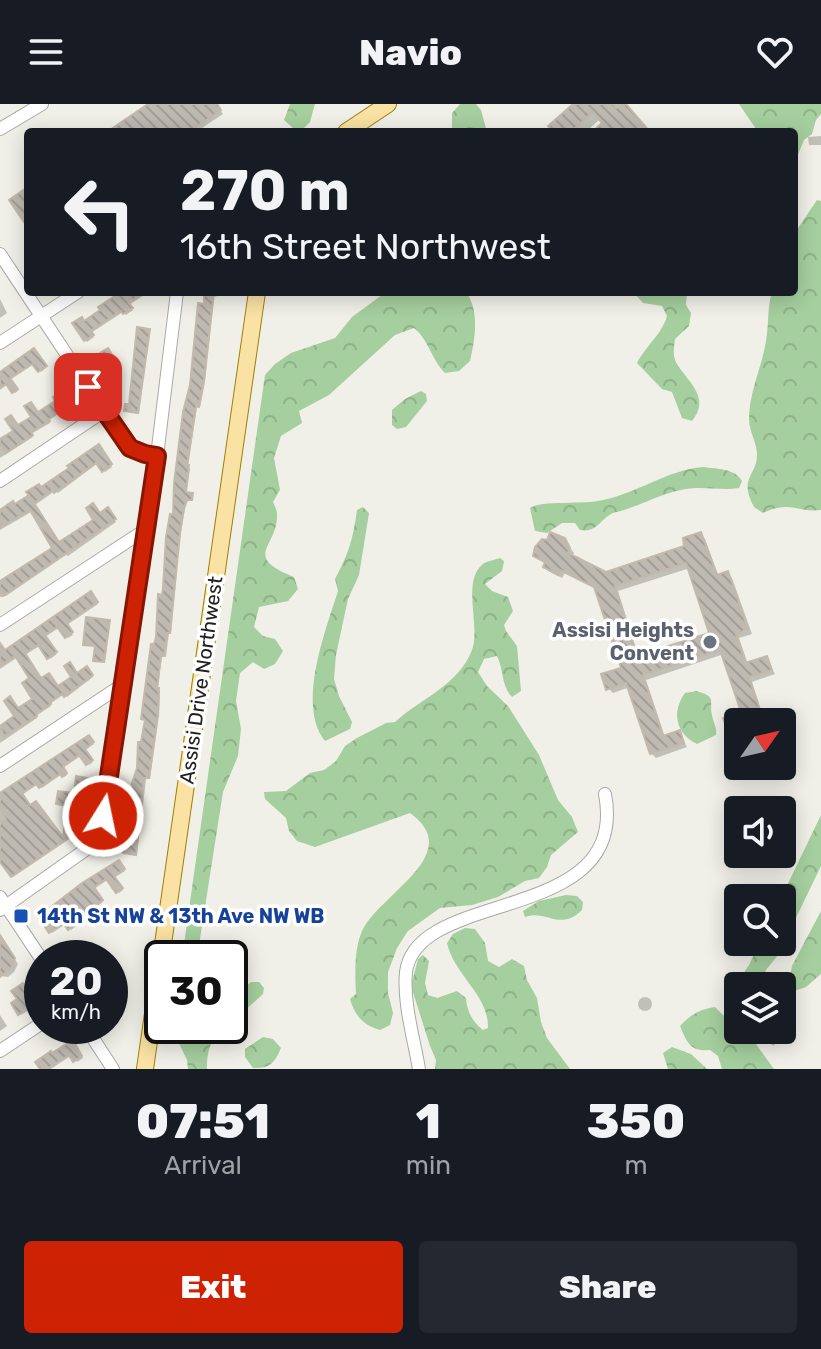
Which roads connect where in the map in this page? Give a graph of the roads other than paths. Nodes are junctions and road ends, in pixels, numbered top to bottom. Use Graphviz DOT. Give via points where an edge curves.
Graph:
graph roads {
  1 [pos="42,104"];
  2 [pos="388,104"];
  3 [pos="369,109"];
  4 [pos="350,128"];
  5 [pos="0,129"];
  6 [pos="0,254"];
  7 [pos="24,290"];
  8 [pos="28,296"];
  9 [pos="72,296"];
  10 [pos="177,296"];
  11 [pos="256,296"];
  12 [pos="41,316"];
  13 [pos="0,343"];
  14 [pos="104,411"];
  15 [pos="157,456"];
  16 [pos="0,481"];
  17 [pos="145,530"];
  18 [pos="0,625"];
  19 [pos="122,685"];
  20 [pos="0,766"];
  21 [pos="605,794"];
  22 [pos="2,904"];
  23 [pos="28,940"];
  24 [pos="24,1035"];
  25 [pos="97,1044"];
  26 [pos="0,1051"];
  27 [pos="113,1069"];
  28 [pos="145,1069"];
  29 [pos="419,1069"];
  1 -- 5 [label="street"];
  2 -- 3 [label="main road"];
  3 -- 4 [label="main road"];
  6 -- 7 [label="street"];
  8 -- 12 [label="street"];
  9 -- 12 [label="street"];
  10 -- 15 [label="street"];
  11 -- 28 [label="main road, Assisi Drive Northwest"];
  12 -- 13 [label="street"];
  12 -- 14 [label="street"];
  14 -- 15 [label="street" via="130,448"];
  14 -- 16 [label="street"];
  15 -- 17 [label="street"];
  17 -- 18 [label="street"];
  17 -- 19 [label="street"];
  19 -- 20 [label="street"];
  19 -- 22 [label="street" via="106,802 94,841 76,859"];
  21 -- 29 [label="street" via="606,831 580,871 538,895 454,921 413,956 406,970 407,995"];
  22 -- 23 [label="street"];
  24 -- 26 [label="street"];
  25 -- 27 [label="street"];
}
